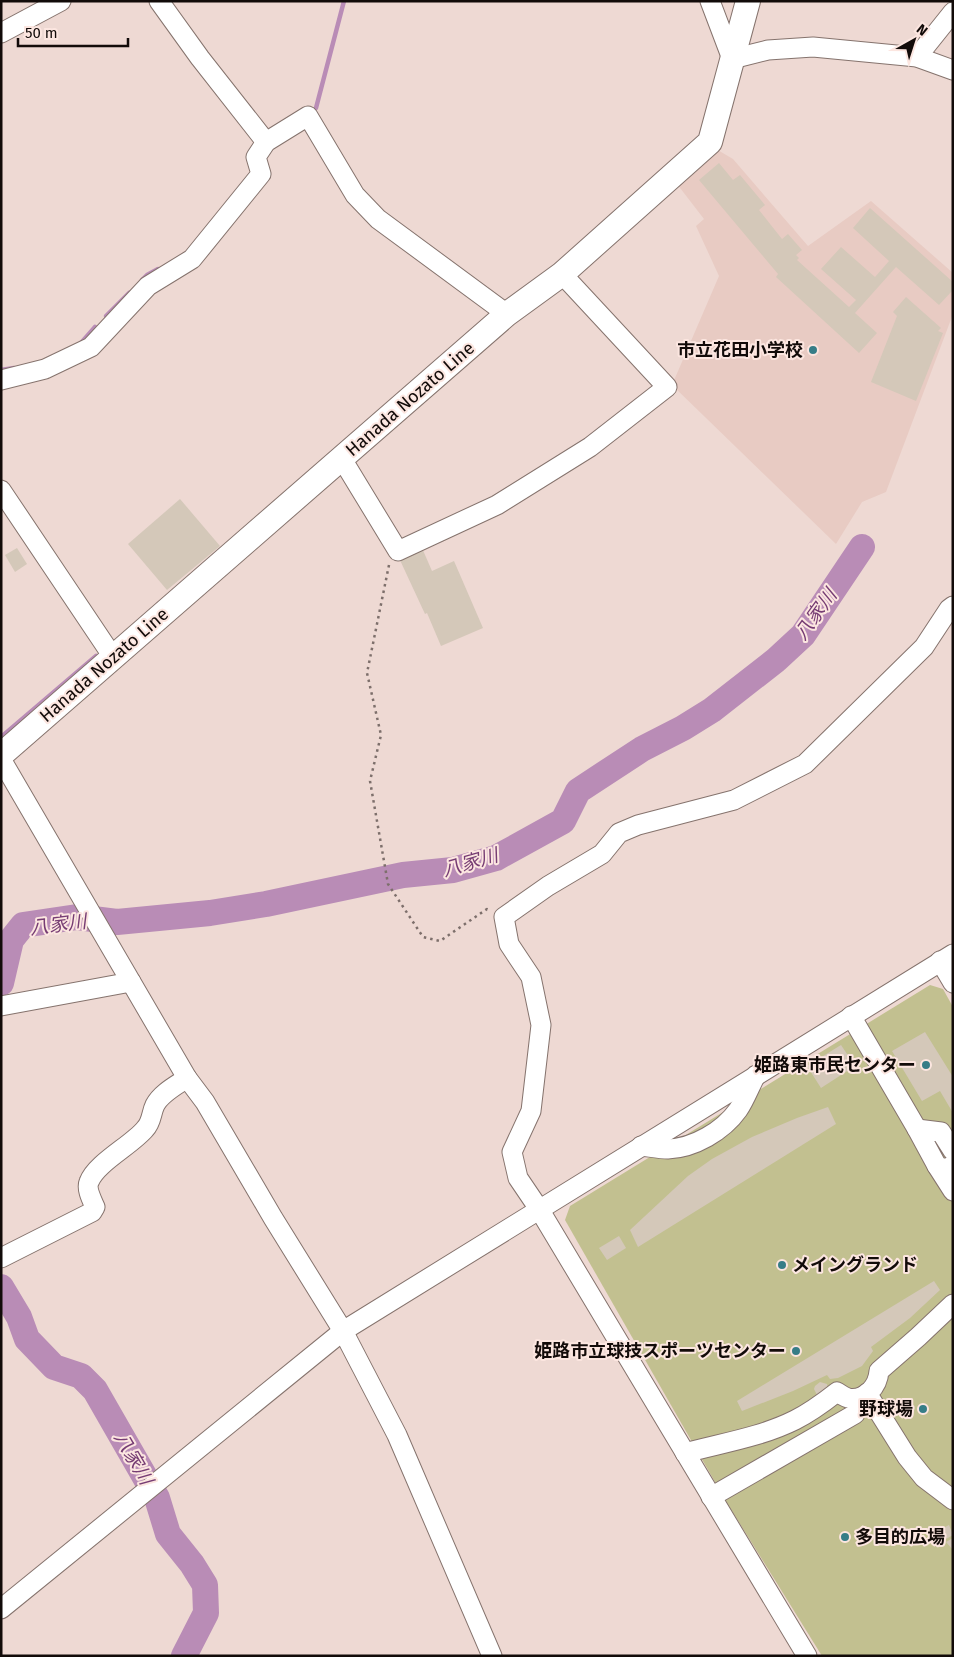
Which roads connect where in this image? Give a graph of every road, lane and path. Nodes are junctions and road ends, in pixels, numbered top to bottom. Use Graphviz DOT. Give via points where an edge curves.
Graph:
graph roads {
  1 [pos="61,1"];
  2 [pos="159,1"];
  3 [pos="710,1"];
  4 [pos="748,1"];
  5 [pos="953,12"];
  6 [pos="1,33"];
  7 [pos="916,57"];
  8 [pos="732,59"];
  9 [pos="953,70"];
  10 [pos="266,142"];
  11 [pos="562,274"];
  12 [pos="507,314"];
  13 [pos="1,380"];
  14 [pos="342,459"];
  15 [pos="1,490"];
  16 [pos="398,551"];
  17 [pos="953,606"];
  18 [pos="113,657"];
  19 [pos="1,755"];
  20 [pos="1,759"];
  21 [pos="504,918"];
  22 [pos="947,957"];
  23 [pos="131,982"];
  24 [pos="953,983"];
  25 [pos="1,1006"];
  26 [pos="852,1016"];
  27 [pos="756,1075"];
  28 [pos="187,1078"];
  29 [pos="917,1129"];
  30 [pos="641,1146"];
  31 [pos="953,1151"];
  32 [pos="945,1165"];
  33 [pos="953,1191"];
  34 [pos="539,1209"];
  35 [pos="1,1258"];
  36 [pos="953,1304"];
  37 [pos="343,1331"];
  38 [pos="867,1393"];
  39 [pos="808,1413"];
  40 [pos="855,1414"];
  41 [pos="820,1434"];
  42 [pos="685,1453"];
  43 [pos="712,1497"];
  44 [pos="953,1500"];
  45 [pos="1,1609"];
  46 [pos="492,1656"];
  47 [pos="807,1656"];
  1 -- 6 [label="street"];
  2 -- 10 [label="street"];
  3 -- 8 [label="street"];
  4 -- 8 [label="main road, Hanada Nozato Line"];
  5 -- 7 [label="street"];
  7 -- 8 [label="street" via="813,47 768,50"];
  7 -- 9 [label="street"];
  8 -- 11 [label="main road, Hanada Nozato Line" via="710,142"];
  10 -- 12 [label="street" via="308,116 355,196 378,218"];
  10 -- 13 [label="street" via="256,157 261,174 192,259 148,286 92,347 46,369"];
  11 -- 12 [label="main road, Hanada Nozato Line"];
  11 -- 16 [label="street" via="667,386 590,446 497,505"];
  12 -- 14 [label="main road, Hanada Nozato Line"];
  14 -- 16 [label="street"];
  14 -- 18 [label="main road, Hanada Nozato Line"];
  15 -- 18 [label="street"];
  16 -- 21 [label="path" via="388,567 367,673 381,735 370,781 388,884 423,937 440,940 487,909"];
  17 -- 21 [label="street" via="924,647 805,764 734,800 619,833 602,854 548,886"];
  18 -- 19 [label="main road, Hanada Nozato Line"];
  20 -- 23 [label="street"];
  21 -- 34 [label="street" via="509,944 531,977 541,1024 532,1110 512,1152 518,1178"];
  22 -- 24 [label="street"];
  22 -- 26 [label="street"];
  23 -- 25 [label="street"];
  23 -- 28 [label="street"];
  26 -- 27 [label="street"];
  26 -- 29 [label="street"];
  27 -- 30 [label="street"];
  27 -- 30 [label="street" via="739,1109 715,1132 681,1147"];
  28 -- 35 [label="street" via="160,1097 145,1130 88,1182 95,1207 92,1212"];
  28 -- 37 [label="street"];
  29 -- 31 [label="street" via="941,1132"];
  29 -- 32 [label="street"];
  30 -- 34 [label="street"];
  32 -- 33 [label="street"];
  34 -- 37 [label="street"];
  34 -- 42 [label="street"];
  36 -- 38 [label="street" via="879,1371 878,1380"];
  37 -- 45 [label="street"];
  37 -- 46 [label="street" via="397,1435"];
  38 -- 39 [label="street" via="848,1398 837,1392"];
  38 -- 44 [label="street" via="906,1457 924,1478"];
  39 -- 41 [label="street"];
  39 -- 42 [label="street" via="760,1433"];
  40 -- 41 [label="street"];
  41 -- 43 [label="street"];
  42 -- 43 [label="street"];
  43 -- 47 [label="street"];
}
